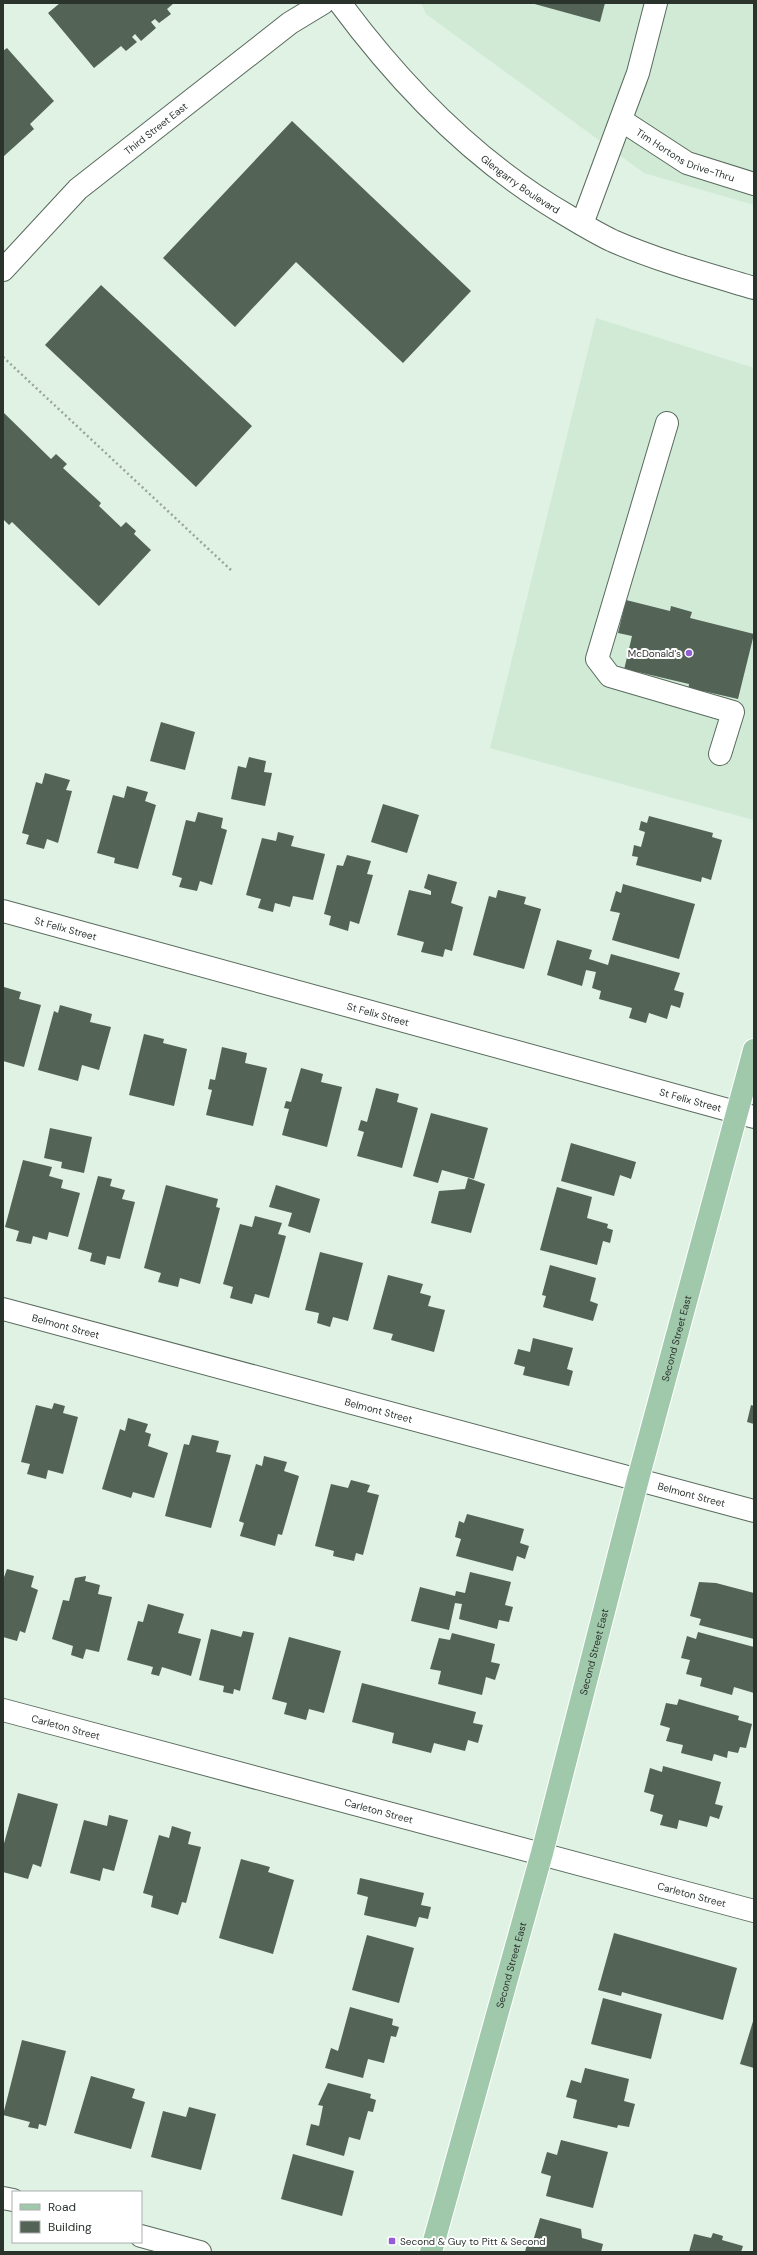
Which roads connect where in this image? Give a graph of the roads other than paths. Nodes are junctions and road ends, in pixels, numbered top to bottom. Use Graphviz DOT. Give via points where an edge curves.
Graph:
graph roads {
  1 [pos="323,3"];
  2 [pos="340,3"];
  3 [pos="656,3"];
  4 [pos="621,120"];
  5 [pos="754,184"];
  6 [pos="582,224"];
  7 [pos="3,270"];
  8 [pos="754,288"];
  9 [pos="667,423"];
  10 [pos="720,754"];
  11 [pos="3,911"];
  12 [pos="754,1050"];
  13 [pos="745,1114"];
  14 [pos="3,1309"];
  15 [pos="638,1479"];
  16 [pos="754,1511"];
  17 [pos="3,1710"];
  18 [pos="542,1853"];
  19 [pos="754,1911"];
  20 [pos="142,2236"];
  21 [pos="200,2252"];
  22 [pos="432,2252"];
  1 -- 7 [label="street, Third Street East" via="290,23 78,189"];
  2 -- 6 [label="street, Glengarry Boulevard" via="422,101 460,139 543,202"];
  3 -- 4 [label="street" via="638,73"];
  4 -- 5 [label="street, Tim Hortons Drive-Thru" via="687,163"];
  4 -- 6 [label="street"];
  6 -- 8 [label="street, Glengarry Boulevard" via="612,240 670,263"];
  9 -- 10 [label="street" via="597,659 610,676 733,712"];
  11 -- 13 [label="street, St Felix Street"];
  12 -- 13 [label="main road, Second Street East"];
  13 -- 15 [label="main road, Second Street East"];
  14 -- 15 [label="street, Belmont Street" via="581,1466"];
  15 -- 16 [label="street, Belmont Street"];
  15 -- 18 [label="main road, Second Street East"];
  17 -- 18 [label="street, Carleton Street"];
  18 -- 19 [label="street, Carleton Street"];
  18 -- 22 [label="main road, Second Street East"];
  20 -- 21 [label="street"];
}
